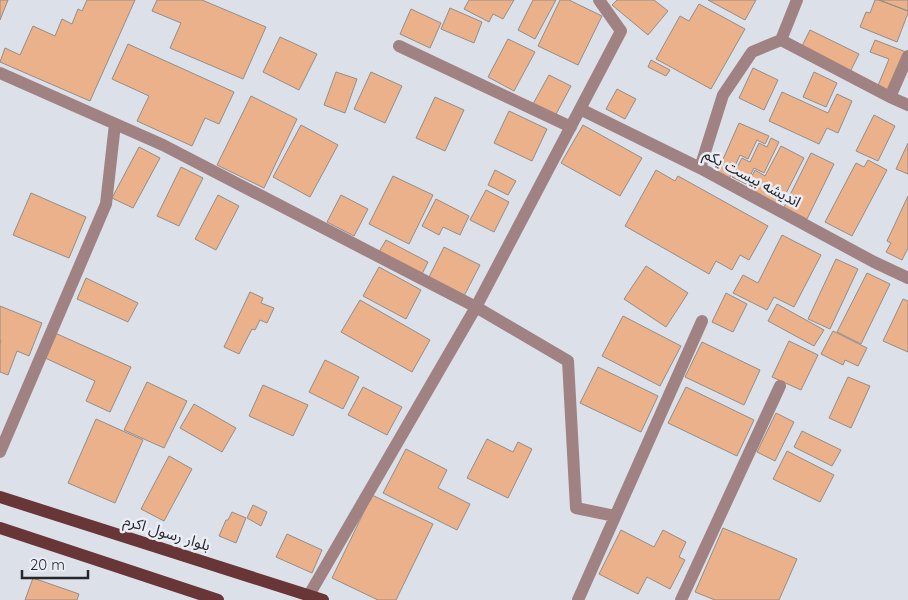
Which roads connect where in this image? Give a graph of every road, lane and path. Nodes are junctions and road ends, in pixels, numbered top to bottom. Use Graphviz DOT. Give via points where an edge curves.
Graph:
graph roads {
  1 [pos="598,0"];
  2 [pos="797,0"];
  3 [pos="780,40"];
  4 [pos="399,46"];
  5 [pos="908,56"];
  6 [pos="0,73"];
  7 [pos="890,97"];
  8 [pos="908,105"];
  9 [pos="580,109"];
  10 [pos="115,124"];
  11 [pos="571,127"];
  12 [pos="700,168"];
  13 [pos="908,278"];
  14 [pos="476,307"];
  15 [pos="702,321"];
  16 [pos="780,386"];
  17 [pos="0,452"];
  18 [pos="0,497"];
  19 [pos="615,516"];
  20 [pos="0,528"];
  21 [pos="309,595"];
  22 [pos="218,600"];
  23 [pos="324,600"];
  24 [pos="578,600"];
  25 [pos="681,600"];
  1 -- 9 [label="street" via="621,32"];
  2 -- 3 [label="street"];
  3 -- 7 [label="street"];
  3 -- 12 [label="street" via="752,52 722,95"];
  4 -- 11 [label="street"];
  5 -- 7 [label="street"];
  6 -- 10 [label="street"];
  7 -- 8 [label="street"];
  9 -- 11 [label="street"];
  9 -- 12 [label="street, اندیشه بیست یکم"];
  10 -- 14 [label="street" via="163,145"];
  10 -- 17 [label="street" via="106,204"];
  11 -- 14 [label="street"];
  12 -- 13 [label="street, اندیشه بیست یکم"];
  14 -- 19 [label="street" via="568,361 576,508"];
  14 -- 21 [label="street"];
  15 -- 19 [label="street"];
  16 -- 25 [label="street"];
  18 -- 21 [label="main road, بلوار رسول اکرم"];
  19 -- 24 [label="street"];
  20 -- 22 [label="main road"];
  21 -- 23 [label="main road, بلوار رسول اکرم"];
}
